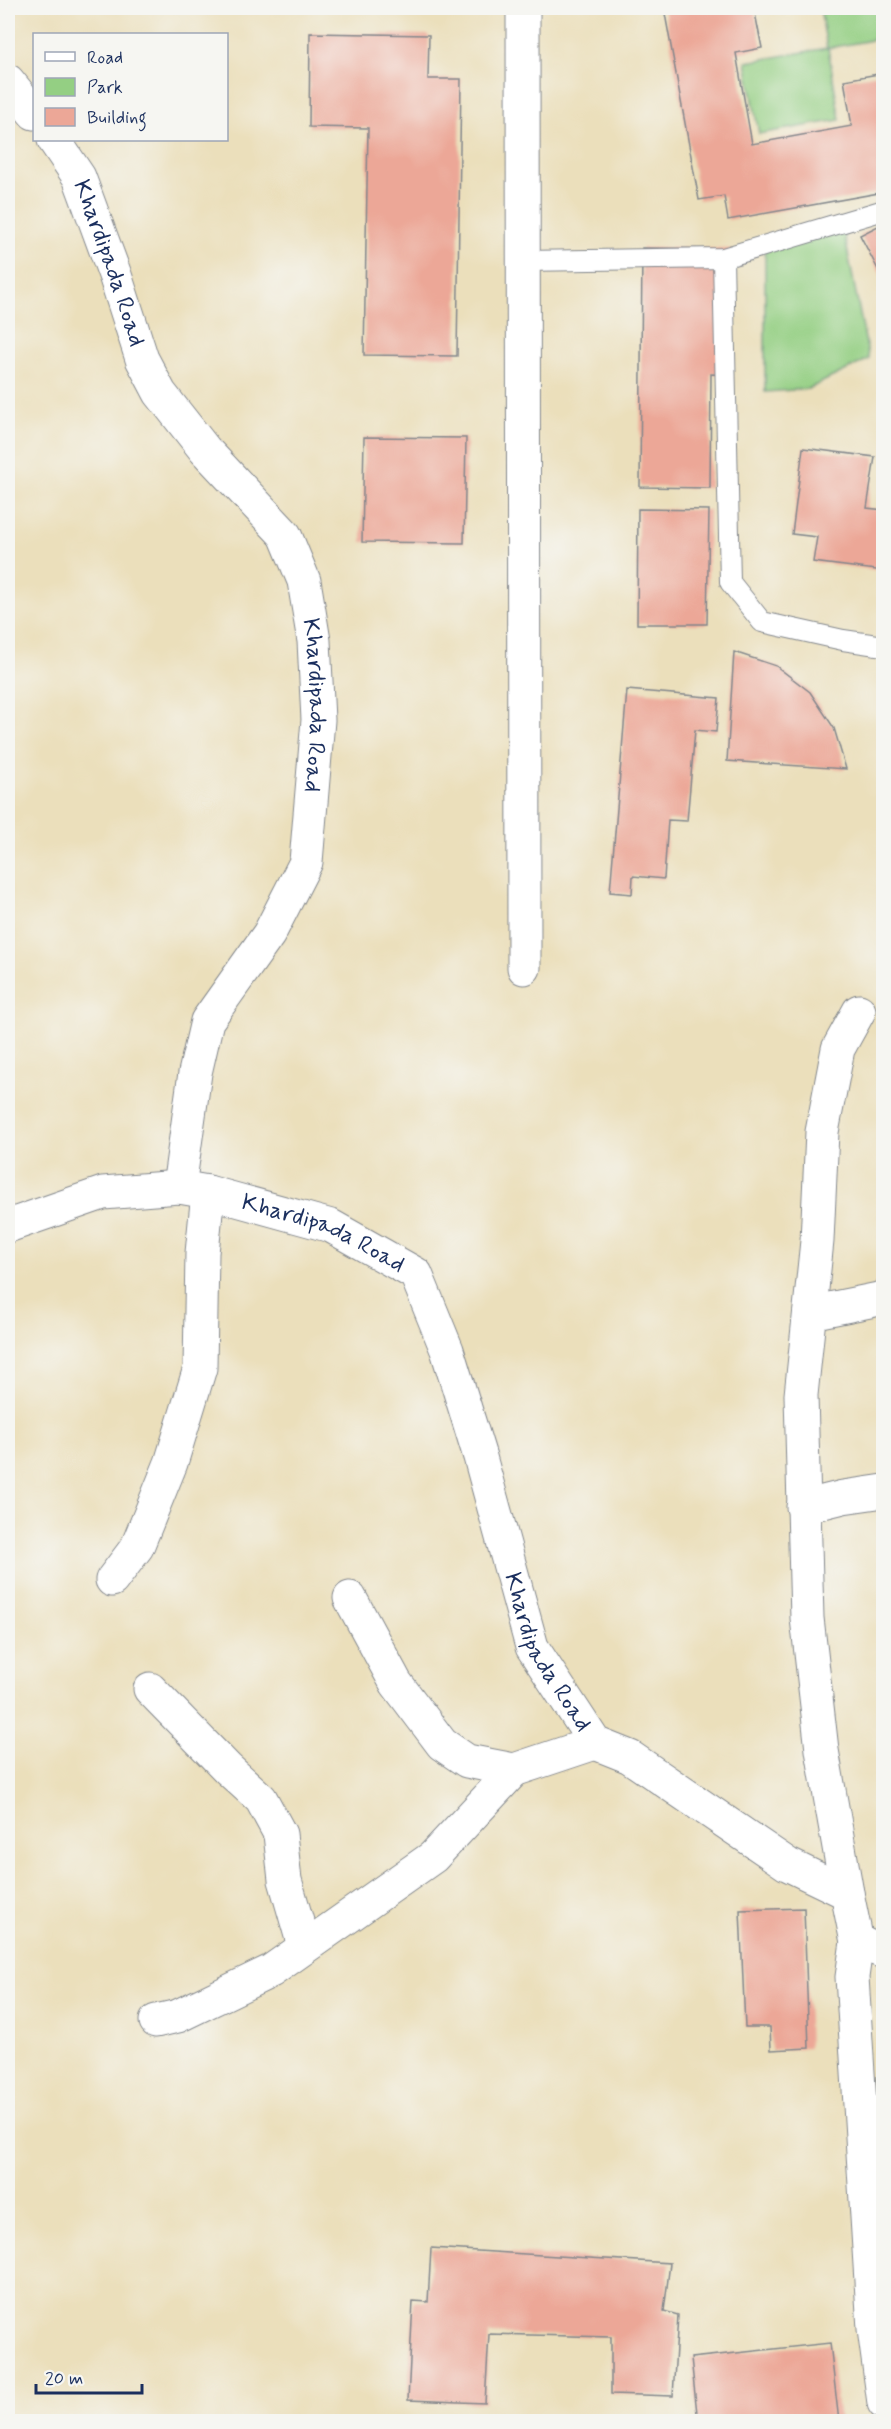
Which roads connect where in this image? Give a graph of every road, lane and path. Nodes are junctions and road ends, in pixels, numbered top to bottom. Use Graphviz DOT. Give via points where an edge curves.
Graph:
graph roads {
  1 [pos="523,8"];
  2 [pos="8,81"];
  3 [pos="33,113"];
  4 [pos="55,141"];
  5 [pos="884,210"];
  6 [pos="723,258"];
  7 [pos="523,261"];
  8 [pos="884,646"];
  9 [pos="524,968"];
  10 [pos="859,1011"];
  11 [pos="193,1189"];
  12 [pos="8,1226"];
  13 [pos="884,1298"];
  14 [pos="810,1313"];
  15 [pos="884,1491"];
  16 [pos="803,1507"];
  17 [pos="112,1581"];
  18 [pos="350,1598"];
  19 [pos="150,1689"];
  20 [pos="595,1743"];
  21 [pos="514,1770"];
  22 [pos="847,1893"];
  23 [pos="304,1946"];
  24 [pos="870,1947"];
  25 [pos="156,2021"];
  26 [pos="884,2403"];
  1 -- 7 [label="street"];
  2 -- 3 [label="street"];
  4 -- 11 [label="street, Khardipada Road" via="79,177 142,359 160,393 205,450 285,535 304,580 314,641 318,720 306,862 269,934 207,1022 195,1073"];
  5 -- 6 [label="lane"];
  6 -- 7 [label="lane"];
  6 -- 8 [label="lane" via="730,582 762,622"];
  7 -- 9 [label="street"];
  10 -- 14 [label="street" via="838,1049 822,1132"];
  11 -- 12 [label="street" via="103,1193"];
  11 -- 17 [label="street" via="202,1254 200,1368 171,1463 137,1547"];
  11 -- 20 [label="street, Khardipada Road" via="331,1226 416,1274 447,1350 532,1647"];
  13 -- 14 [label="street"];
  14 -- 16 [label="street" via="801,1395"];
  15 -- 16 [label="street"];
  16 -- 22 [label="street" via="807,1618 822,1750"];
  18 -- 21 [label="street" via="396,1683 442,1744 467,1761"];
  19 -- 23 [label="street" via="261,1799 279,1834 285,1880"];
  20 -- 21 [label="street"];
  20 -- 22 [label="street, Khardipada Road" via="630,1757 787,1864"];
  21 -- 23 [label="street" via="433,1857"];
  22 -- 24 [label="street"];
  23 -- 25 [label="street" via="271,1971 178,2016"];
  24 -- 26 [label="street" via="852,1977 874,2329"];
}
